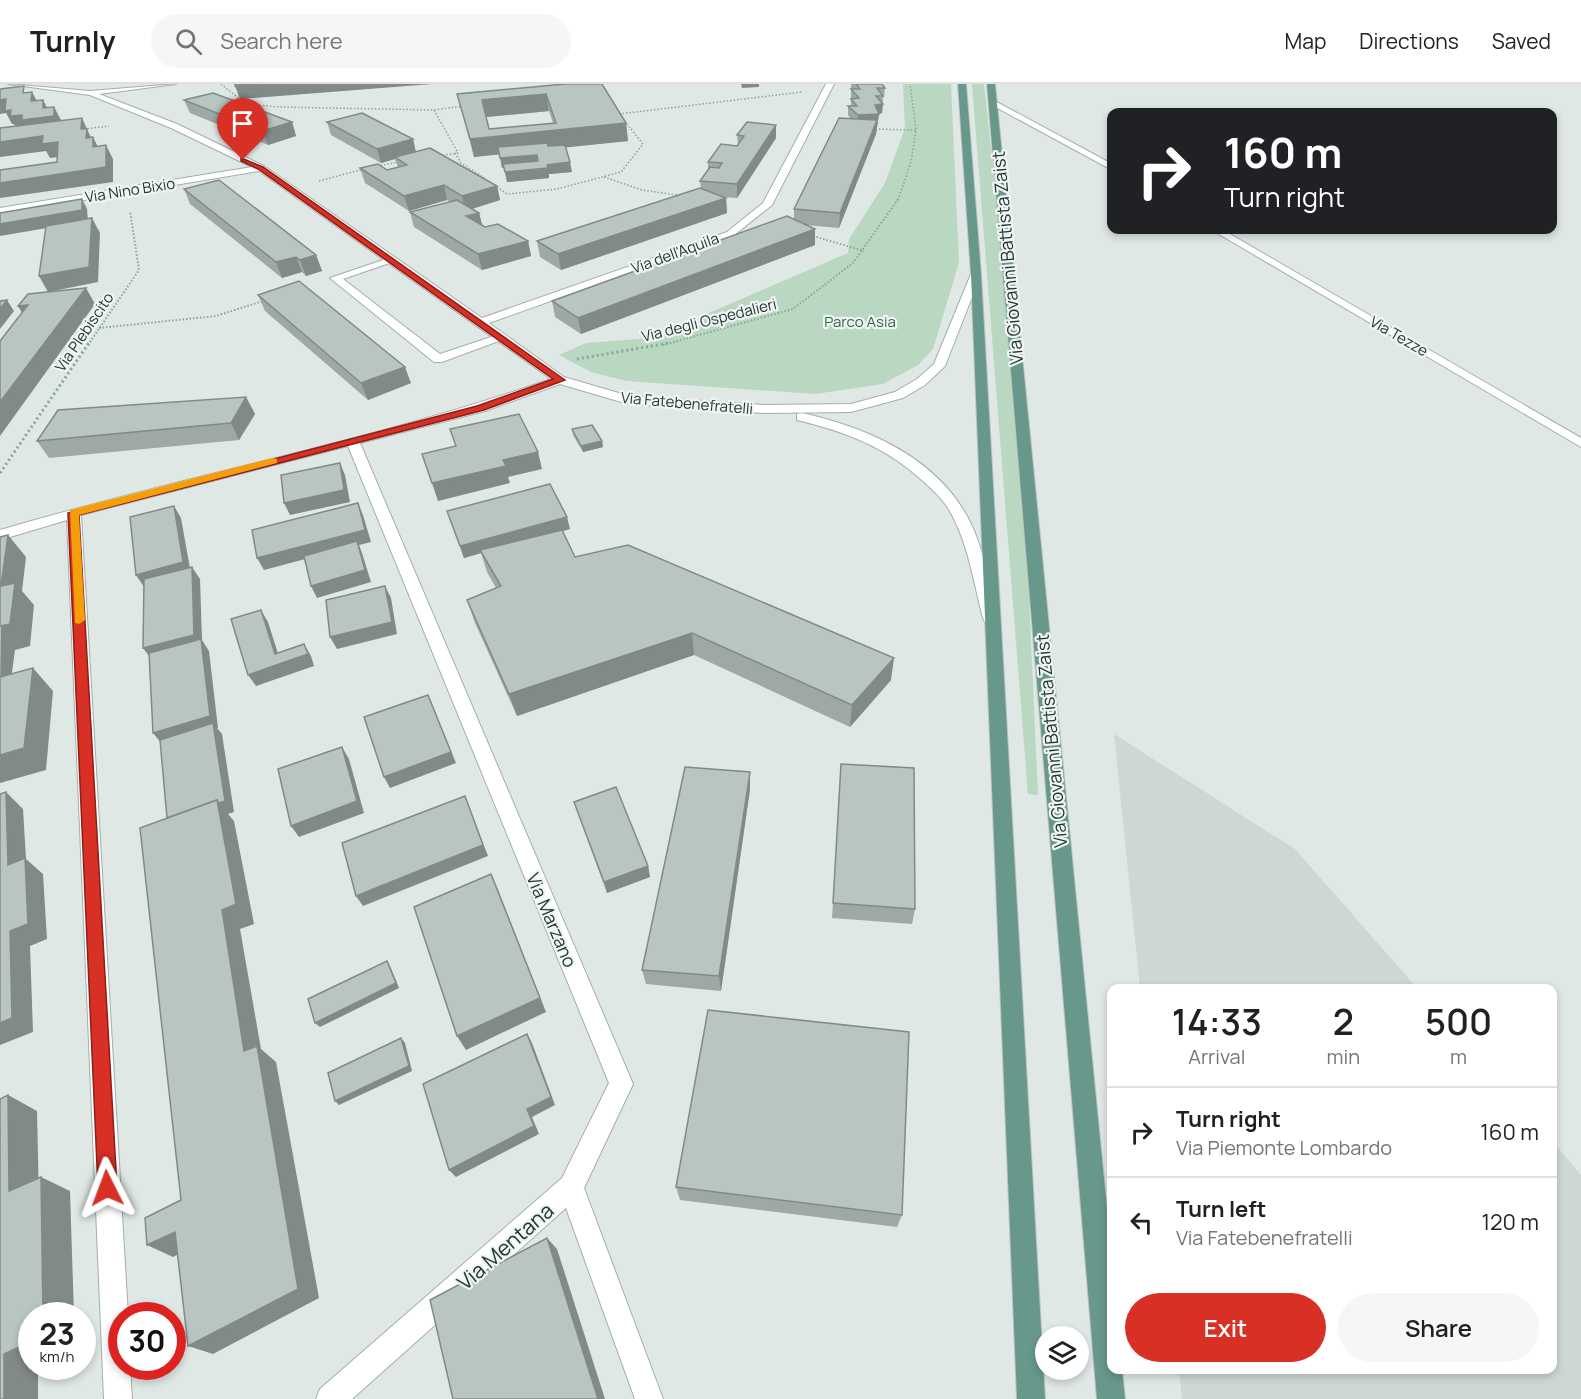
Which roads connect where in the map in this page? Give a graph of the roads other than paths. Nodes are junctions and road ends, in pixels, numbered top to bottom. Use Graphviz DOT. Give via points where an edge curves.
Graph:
graph roads {
  1 [pos="12,84"];
  2 [pos="172,84"];
  3 [pos="962,84"];
  4 [pos="35,85"];
  5 [pos="829,86"];
  6 [pos="92,93"];
  7 [pos="992,93"];
  8 [pos="1107,165"];
  9 [pos="261,168"];
  10 [pos="0,211"];
  11 [pos="1224,234"];
  12 [pos="393,260"];
  13 [pos="976,273"];
  14 [pos="481,322"];
  15 [pos="500,337"];
  16 [pos="560,380"];
  17 [pos="765,409"];
  18 [pos="352,441"];
  19 [pos="1581,443"];
  20 [pos="74,513"];
  21 [pos="0,535"];
  22 [pos="994,630"];
  23 [pos="571,1187"];
  24 [pos="1107,1355"];
  25 [pos="1109,1374"];
  26 [pos="118,1399"];
  27 [pos="330,1399"];
  28 [pos="649,1399"];
  29 [pos="1031,1399"];
  30 [pos="1111,1399"];
  1 -- 4 [label="street, Via Fatebenefratelli"];
  2 -- 6 [label="street"];
  3 -- 13 [label="main road, Via Giovanni Battista Zaist"];
  4 -- 6 [label="street, Via Fatebenefratelli"];
  5 -- 14 [label="street, Via dell'Aquila" via="767,205 730,234"];
  6 -- 9 [label="street, Via Fatebenefratelli"];
  7 -- 8 [label="street"];
  7 -- 24 [label="main road, Via Giovanni Battista Zaist"];
  9 -- 10 [label="street, Via Nino Bixio"];
  9 -- 12 [label="street, Via Fatebenefratelli"];
  11 -- 19 [label="street, Via Tezze"];
  12 -- 14 [label="street, Via Fatebenefratelli"];
  12 -- 15 [label="street" via="335,278 438,359"];
  13 -- 17 [label="street, Via Fatebenefratelli" via="939,366 921,382 898,395 851,408"];
  13 -- 22 [label="main road, Via Giovanni Battista Zaist"];
  14 -- 15 [label="street, Via Fatebenefratelli"];
  15 -- 16 [label="street, Via Fatebenefratelli"];
  16 -- 17 [label="street, Via Fatebenefratelli" via="628,400"];
  16 -- 18 [label="street" via="481,408"];
  17 -- 22 [label="street, Via Fatebenefratelli" via="837,424 885,443 920,471 951,501 969,538"];
  18 -- 20 [label="street"];
  18 -- 23 [label="street, Via Marzano" via="621,1084"];
  20 -- 21 [label="street"];
  20 -- 26 [label="street"];
  22 -- 29 [label="main road, Via Giovanni Battista Zaist"];
  23 -- 27 [label="street, Via Mentana"];
  23 -- 28 [label="street"];
  25 -- 30 [label="main road, Via Giovanni Battista Zaist"];
}
